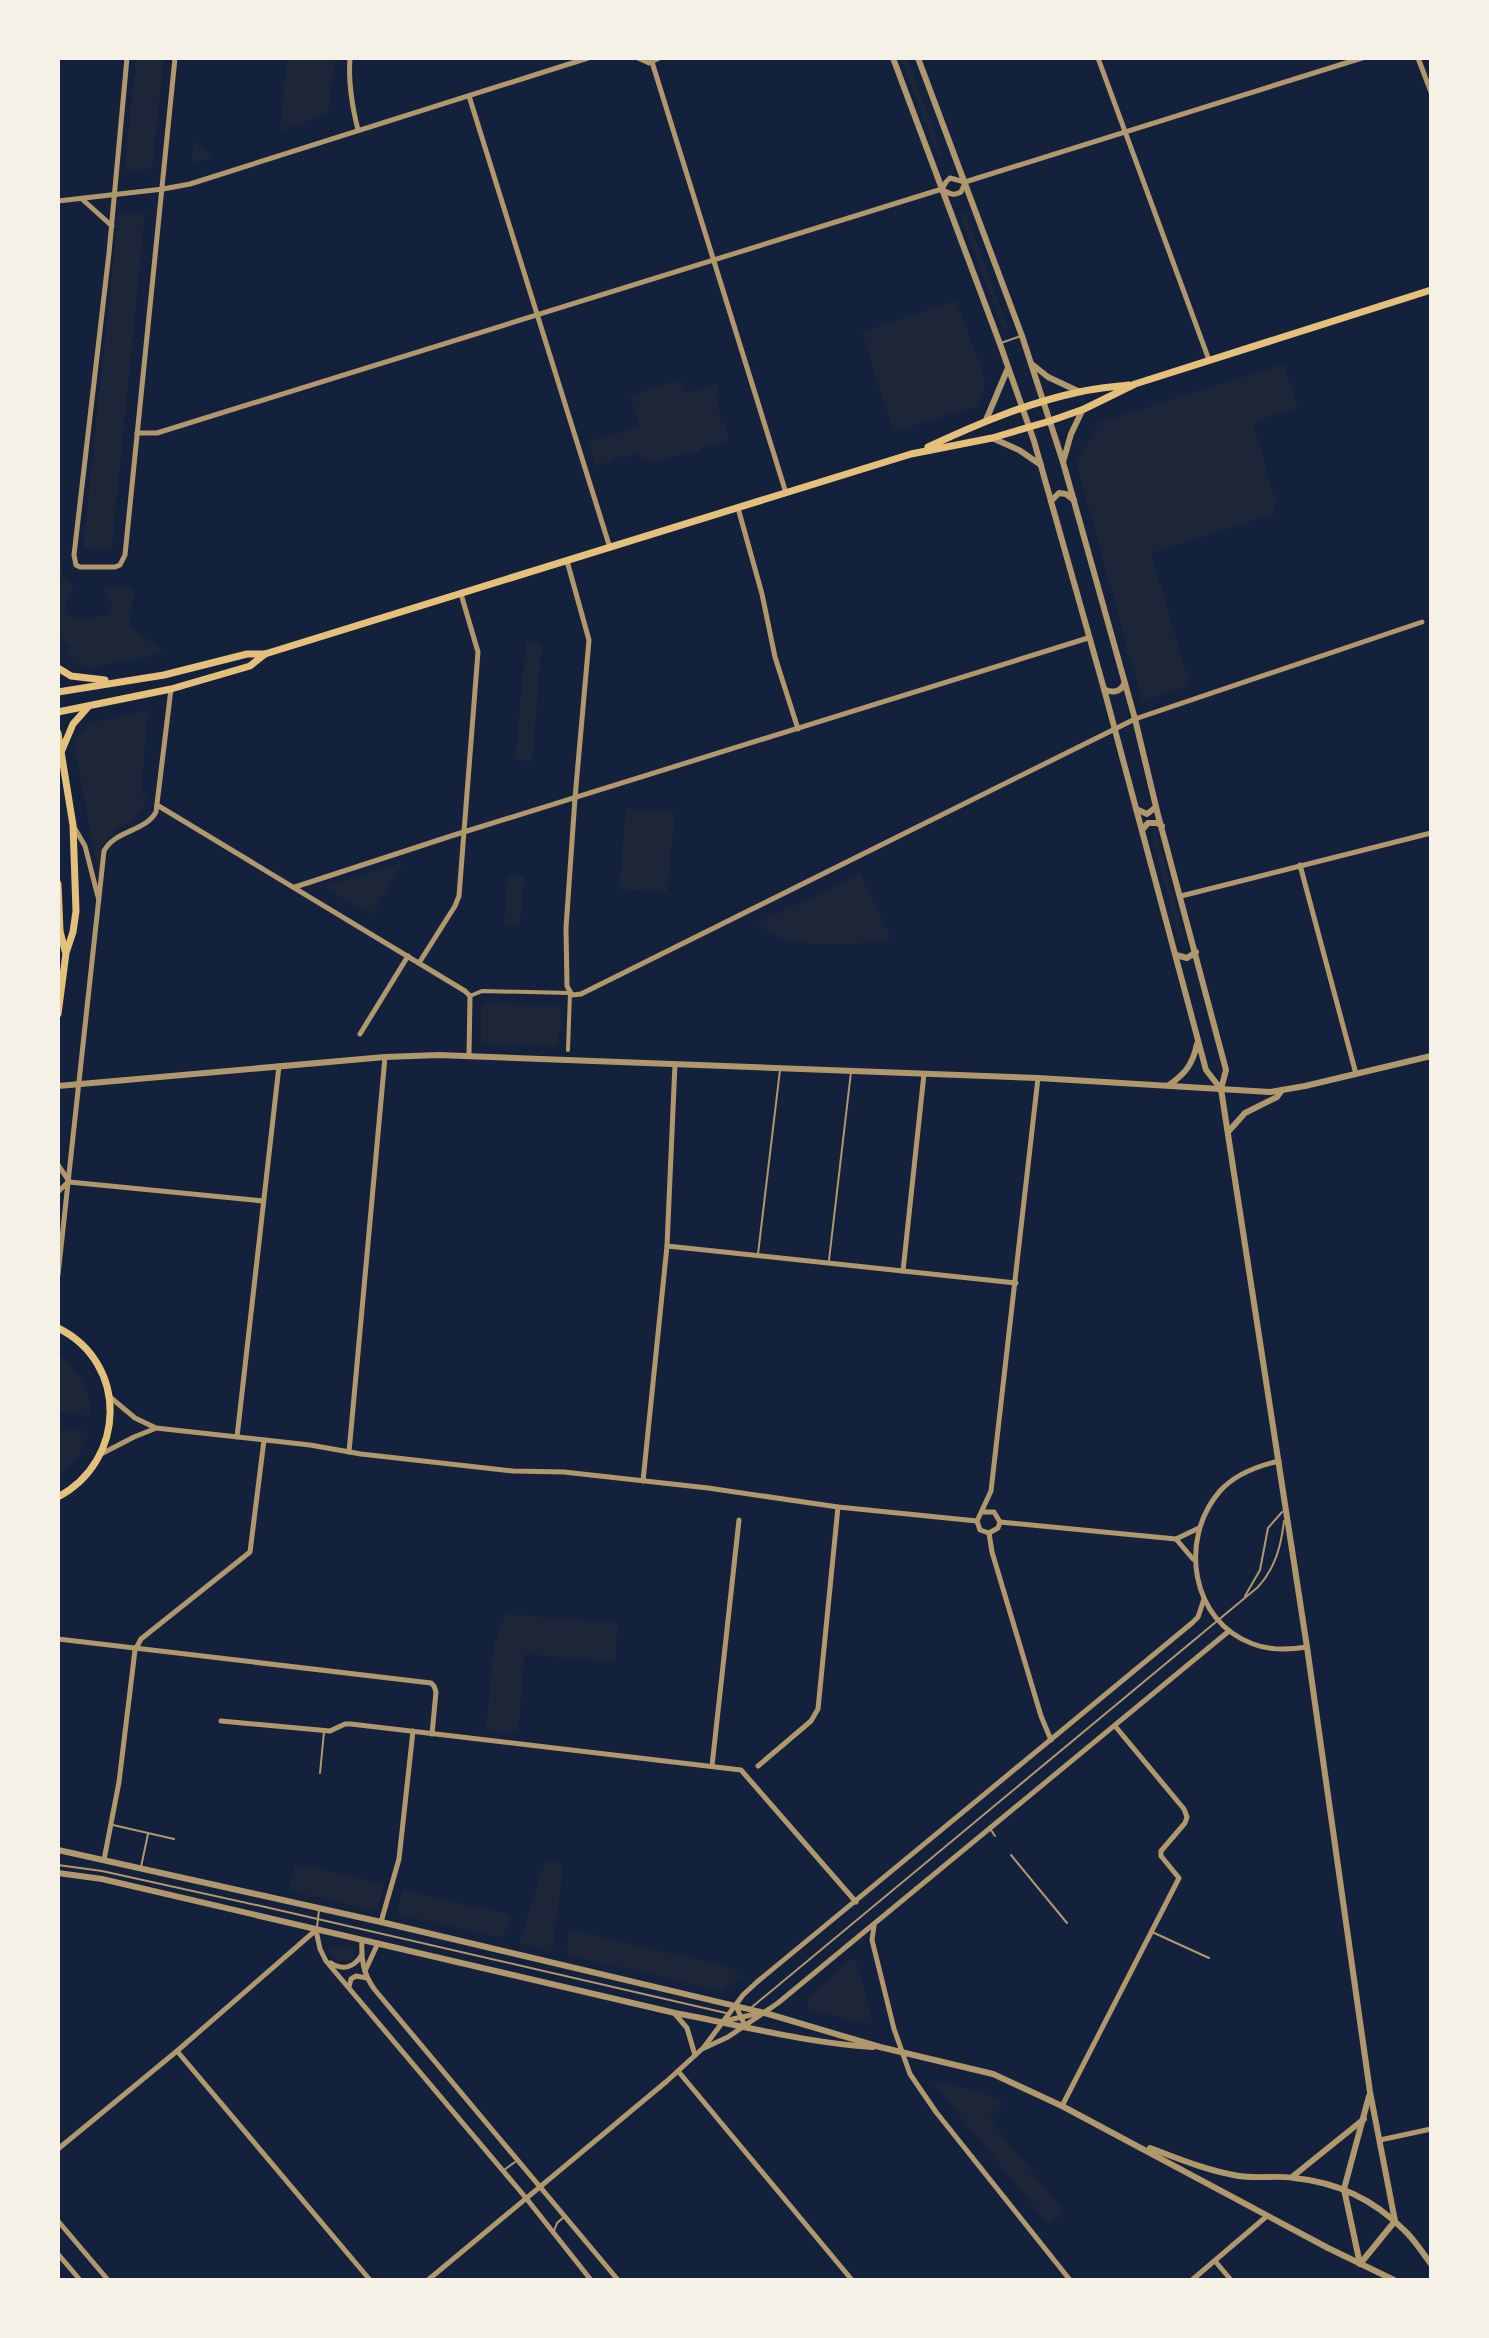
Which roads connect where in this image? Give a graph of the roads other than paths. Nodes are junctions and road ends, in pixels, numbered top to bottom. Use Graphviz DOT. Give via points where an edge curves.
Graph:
graph roads {
  1 [pos="127,58"];
  2 [pos="175,58"];
  3 [pos="350,58"];
  4 [pos="588,58"];
  5 [pos="638,58"];
  6 [pos="659,58"];
  7 [pos="893,58"];
  8 [pos="918,58"];
  9 [pos="1098,58"];
  10 [pos="1362,58"];
  11 [pos="1418,58"];
  12 [pos="652,62"];
  13 [pos="1431,92"];
  14 [pos="469,96"];
  15 [pos="358,130"];
  16 [pos="1125,132"];
  17 [pos="965,182"];
  18 [pos="163,189"];
  19 [pos="942,189"];
  20 [pos="113,194"];
  21 [pos="81,198"];
  22 [pos="58,201"];
  23 [pos="112,226"];
  24 [pos="714,261"];
  25 [pos="1428,292"];
  26 [pos="538,316"];
  27 [pos="1022,336"];
  28 [pos="1000,344"];
  29 [pos="1209,360"];
  30 [pos="1030,362"];
  31 [pos="1008,368"];
  32 [pos="1135,384"];
  33 [pos="1080,392"];
  34 [pos="1044,402"];
  35 [pos="1022,409"];
  36 [pos="1084,409"];
  37 [pos="986,420"];
  38 [pos="1050,421"];
  39 [pos="1028,427"];
  40 [pos="137,433"];
  41 [pos="992,438"];
  42 [pos="915,453"];
  43 [pos="1063,462"];
  44 [pos="1041,465"];
  45 [pos="786,493"];
  46 [pos="1074,500"];
  47 [pos="1051,501"];
  48 [pos="738,508"];
  49 [pos="610,548"];
  50 [pos="567,561"];
  51 [pos="461,594"];
  52 [pos="1422,622"];
  53 [pos="1088,638"];
  54 [pos="265,654"];
  55 [pos="58,668"];
  56 [pos="123,680"];
  57 [pos="1124,683"];
  58 [pos="171,689"];
  59 [pos="1104,689"];
  60 [pos="58,692"];
  61 [pos="88,707"];
  62 [pos="58,712"];
  63 [pos="1135,719"];
  64 [pos="798,729"];
  65 [pos="1114,729"];
  66 [pos="58,733"];
  67 [pos="62,753"];
  68 [pos="575,798"];
  69 [pos="157,805"];
  70 [pos="1156,806"];
  71 [pos="1136,809"];
  72 [pos="73,825"];
  73 [pos="1162,826"];
  74 [pos="1142,830"];
  75 [pos="464,833"];
  76 [pos="1431,833"];
  77 [pos="1300,865"];
  78 [pos="58,884"];
  79 [pos="295,887"];
  80 [pos="1181,896"];
  81 [pos="98,898"];
  82 [pos="1196,952"];
  83 [pos="66,953"];
  84 [pos="1176,955"];
  85 [pos="408,956"];
  86 [pos="419,963"];
  87 [pos="570,993"];
  88 [pos="470,996"];
  89 [pos="58,1014"];
  90 [pos="360,1034"];
  91 [pos="1197,1040"];
  92 [pos="568,1050"];
  93 [pos="469,1056"];
  94 [pos="1431,1056"];
  95 [pos="385,1057"];
  96 [pos="675,1064"];
  97 [pos="279,1066"];
  98 [pos="781,1068"];
  99 [pos="851,1071"];
  100 [pos="924,1074"];
  101 [pos="1356,1074"];
  102 [pos="1038,1078"];
  103 [pos="80,1084"];
  104 [pos="1169,1085"];
  105 [pos="58,1086"];
  106 [pos="1221,1089"];
  107 [pos="1282,1090"];
  108 [pos="1228,1132"];
  109 [pos="58,1165"];
  110 [pos="69,1182"];
  111 [pos="58,1192"];
  112 [pos="263,1201"];
  113 [pos="667,1246"];
  114 [pos="758,1255"];
  115 [pos="829,1263"];
  116 [pos="903,1271"];
  117 [pos="58,1275"];
  118 [pos="1016,1283"];
  119 [pos="58,1328"];
  120 [pos="109,1397"];
  121 [pos="156,1428"];
  122 [pos="237,1437"];
  123 [pos="264,1440"];
  124 [pos="349,1452"];
  125 [pos="101,1454"];
  126 [pos="1279,1461"];
  127 [pos="643,1481"];
  128 [pos="58,1497"];
  129 [pos="838,1507"];
  130 [pos="1286,1508"];
  131 [pos="982,1512"];
  132 [pos="739,1520"];
  133 [pos="977,1521"];
  134 [pos="1000,1522"];
  135 [pos="1200,1527"];
  136 [pos="989,1533"];
  137 [pos="1176,1539"];
  138 [pos="1195,1564"];
  139 [pos="1244,1598"];
  140 [pos="1204,1599"];
  141 [pos="1217,1621"];
  142 [pos="1229,1631"];
  143 [pos="58,1639"];
  144 [pos="1307,1647"];
  145 [pos="135,1650"];
  146 [pos="221,1721"];
  147 [pos="1115,1726"];
  148 [pos="324,1731"];
  149 [pos="413,1731"];
  150 [pos="432,1734"];
  151 [pos="1051,1740"];
  152 [pos="712,1766"];
  153 [pos="758,1766"];
  154 [pos="320,1773"];
  155 [pos="111,1825"];
  156 [pos="990,1829"];
  157 [pos="148,1833"];
  158 [pos="995,1836"];
  159 [pos="174,1839"];
  160 [pos="58,1850"];
  161 [pos="1011,1855"];
  162 [pos="104,1860"];
  163 [pos="58,1865"];
  164 [pos="141,1869"];
  165 [pos="58,1873"];
  166 [pos="856,1902"];
  167 [pos="319,1909"];
  168 [pos="317,1919"];
  169 [pos="381,1922"];
  170 [pos="1067,1923"];
  171 [pos="874,1925"];
  172 [pos="316,1930"];
  173 [pos="1151,1932"];
  174 [pos="380,1933"];
  175 [pos="362,1940"];
  176 [pos="378,1943"];
  177 [pos="361,1956"];
  178 [pos="1209,1958"];
  179 [pos="326,1961"];
  180 [pos="364,1971"];
  181 [pos="367,1979"];
  182 [pos="350,1990"];
  183 [pos="736,2006"];
  184 [pos="749,2009"];
  185 [pos="675,2013"];
  186 [pos="765,2013"];
  187 [pos="729,2014"];
  188 [pos="741,2017"];
  189 [pos="724,2021"];
  190 [pos="745,2026"];
  191 [pos="880,2047"];
  192 [pos="702,2049"];
  193 [pos="177,2051"];
  194 [pos="902,2053"];
  195 [pos="695,2055"];
  196 [pos="678,2071"];
  197 [pos="1370,2092"];
  198 [pos="1062,2106"];
  199 [pos="1364,2119"];
  200 [pos="1431,2129"];
  201 [pos="1380,2140"];
  202 [pos="1131,2141"];
  203 [pos="58,2149"];
  204 [pos="517,2160"];
  205 [pos="503,2170"];
  206 [pos="1291,2177"];
  207 [pos="540,2187"];
  208 [pos="1344,2189"];
  209 [pos="526,2198"];
  210 [pos="1268,2215"];
  211 [pos="565,2217"];
  212 [pos="58,2221"];
  213 [pos="1395,2221"];
  214 [pos="553,2232"];
  215 [pos="58,2254"];
  216 [pos="1215,2261"];
  217 [pos="1360,2264"];
  218 [pos="1431,2264"];
  219 [pos="80,2280"];
  220 [pos="108,2280"];
  221 [pos="370,2280"];
  222 [pos="428,2280"];
  223 [pos="591,2280"];
  224 [pos="618,2280"];
  225 [pos="852,2280"];
  226 [pos="1070,2280"];
  227 [pos="1192,2280"];
  228 [pos="1231,2280"];
  229 [pos="1394,2280"];
  1 -- 20 [label="street"];
  2 -- 18 [label="street"];
  3 -- 15 [label="street"];
  4 -- 14 [label="street"];
  5 -- 12 [label="street"];
  6 -- 12 [label="street"];
  7 -- 19 [label="street"];
  8 -- 17 [label="street"];
  9 -- 16 [label="street"];
  10 -- 16 [label="street"];
  11 -- 13 [label="street"];
  12 -- 24 [label="street"];
  14 -- 15 [label="street"];
  14 -- 26 [label="street"];
  15 -- 18 [label="street"];
  16 -- 17 [label="street"];
  16 -- 29 [label="street"];
  17 -- 19 [label="street" via="950,178"];
  17 -- 19 [label="street" via="957,194"];
  17 -- 27 [label="street"];
  18 -- 20 [label="street"];
  18 -- 40 [label="street"];
  19 -- 24 [label="street"];
  19 -- 28 [label="street"];
  20 -- 21 [label="street"];
  20 -- 23 [label="street"];
  21 -- 22 [label="street"];
  21 -- 23 [label="street"];
  23 -- 40 [label="street" via="74,560 80,567 120,565 125,555"];
  24 -- 26 [label="street"];
  24 -- 45 [label="street"];
  25 -- 29 [label="main road"];
  26 -- 40 [label="street" via="157,433"];
  26 -- 49 [label="street"];
  27 -- 28 [label="lane"];
  27 -- 30 [label="street"];
  28 -- 31 [label="street"];
  29 -- 32 [label="main road"];
  30 -- 33 [label="street"];
  30 -- 34 [label="street"];
  31 -- 35 [label="street"];
  31 -- 37 [label="street"];
  32 -- 33 [label="main road"];
  32 -- 36 [label="main road"];
  33 -- 34 [label="main road"];
  34 -- 35 [label="main road"];
  34 -- 38 [label="street"];
  35 -- 37 [label="main road"];
  35 -- 39 [label="street"];
  36 -- 38 [label="main road"];
  36 -- 43 [label="street"];
  37 -- 42 [label="main road"];
  38 -- 39 [label="main road"];
  38 -- 43 [label="street"];
  39 -- 41 [label="main road"];
  39 -- 44 [label="street"];
  41 -- 42 [label="main road"];
  41 -- 44 [label="street"];
  42 -- 45 [label="main road"];
  43 -- 46 [label="street"];
  44 -- 47 [label="street"];
  45 -- 48 [label="main road"];
  46 -- 47 [label="street" via="1059,493"];
  46 -- 57 [label="street"];
  47 -- 53 [label="street"];
  48 -- 49 [label="main road"];
  48 -- 64 [label="street"];
  49 -- 50 [label="main road"];
  50 -- 51 [label="main road"];
  50 -- 68 [label="street" via="589,640"];
  51 -- 54 [label="main road"];
  51 -- 75 [label="street" via="478,652"];
  52 -- 63 [label="street"];
  53 -- 59 [label="street"];
  53 -- 64 [label="street"];
  54 -- 56 [label="main road"];
  54 -- 58 [label="main road" via="250,666"];
  55 -- 56 [label="main road" via="84,679"];
  56 -- 60 [label="main road"];
  57 -- 59 [label="street" via="1114,692"];
  57 -- 63 [label="street"];
  58 -- 61 [label="main road"];
  58 -- 69 [label="street"];
  59 -- 65 [label="street"];
  61 -- 62 [label="main road"];
  61 -- 67 [label="main road" via="73,724"];
  63 -- 65 [label="street"];
  63 -- 70 [label="street"];
  64 -- 68 [label="street"];
  65 -- 71 [label="street"];
  65 -- 87 [label="street" via="581,994"];
  66 -- 67 [label="main road"];
  67 -- 72 [label="main road"];
  68 -- 75 [label="street"];
  68 -- 87 [label="street" via="566,928"];
  69 -- 79 [label="street"];
  69 -- 81 [label="street" via="149,821 109,843"];
  70 -- 71 [label="street" via="1147,814"];
  70 -- 73 [label="street"];
  71 -- 74 [label="street"];
  72 -- 81 [label="street" via="85,846"];
  72 -- 83 [label="main road" via="76,911"];
  73 -- 74 [label="street" via="1148,823"];
  73 -- 80 [label="street"];
  74 -- 84 [label="street"];
  75 -- 79 [label="street"];
  75 -- 86 [label="street" via="457,902"];
  76 -- 77 [label="street"];
  77 -- 80 [label="street"];
  77 -- 101 [label="street"];
  78 -- 83 [label="main road"];
  79 -- 85 [label="street"];
  80 -- 82 [label="street"];
  81 -- 103 [label="street"];
  82 -- 84 [label="street" via="1187,958"];
  82 -- 106 [label="street" via="1226,1070"];
  83 -- 89 [label="main road"];
  84 -- 91 [label="street"];
  85 -- 86 [label="street"];
  85 -- 90 [label="street"];
  86 -- 88 [label="street"];
  87 -- 88 [label="street" via="482,991"];
  87 -- 92 [label="street"];
  88 -- 93 [label="street"];
  91 -- 104 [label="street" via="1184,1074"];
  91 -- 106 [label="street" via="1206,1070"];
  93 -- 95 [label="street"];
  93 -- 96 [label="street"];
  94 -- 101 [label="street"];
  95 -- 97 [label="street"];
  95 -- 124 [label="street"];
  96 -- 98 [label="street"];
  96 -- 113 [label="street"];
  97 -- 103 [label="street"];
  97 -- 112 [label="street"];
  98 -- 99 [label="street"];
  98 -- 114 [label="lane"];
  99 -- 100 [label="street"];
  99 -- 115 [label="lane"];
  100 -- 102 [label="street"];
  100 -- 116 [label="street"];
  101 -- 107 [label="street"];
  102 -- 104 [label="street"];
  102 -- 118 [label="street"];
  103 -- 105 [label="street"];
  103 -- 110 [label="street"];
  104 -- 106 [label="street"];
  106 -- 107 [label="street"];
  106 -- 108 [label="street"];
  107 -- 108 [label="street" via="1245,1113"];
  108 -- 126 [label="street"];
  109 -- 110 [label="street"];
  110 -- 111 [label="street"];
  110 -- 112 [label="street"];
  110 -- 117 [label="street"];
  112 -- 122 [label="street"];
  113 -- 114 [label="street"];
  113 -- 127 [label="street"];
  114 -- 115 [label="street"];
  115 -- 116 [label="street"];
  116 -- 118 [label="street"];
  118 -- 131 [label="street" via="991,1491"];
  119 -- 120 [label="main road" via="91,1355"];
  120 -- 121 [label="street"];
  120 -- 125 [label="main road" via="110,1421"];
  121 -- 122 [label="street"];
  121 -- 125 [label="street"];
  122 -- 123 [label="street"];
  123 -- 124 [label="street"];
  123 -- 145 [label="street" via="250,1552 141,1639"];
  124 -- 127 [label="street"];
  125 -- 128 [label="main road" via="80,1482"];
  126 -- 130 [label="street"];
  126 -- 135 [label="street" via="1232,1480"];
  127 -- 129 [label="street"];
  129 -- 133 [label="street"];
  129 -- 153 [label="street" via="816,1715"];
  130 -- 139 [label="lane" via="1268,1528 1260,1570"];
  130 -- 139 [label="lane" via="1279,1552 1266,1578"];
  130 -- 144 [label="street"];
  131 -- 133 [label="street"];
  131 -- 134 [label="street" via="994,1512"];
  132 -- 152 [label="street"];
  133 -- 136 [label="street" via="980,1530"];
  134 -- 136 [label="street"];
  134 -- 137 [label="street"];
  135 -- 137 [label="street"];
  135 -- 138 [label="street"];
  136 -- 151 [label="street"];
  137 -- 138 [label="street"];
  138 -- 140 [label="street"];
  139 -- 141 [label="lane"];
  140 -- 141 [label="street"];
  140 -- 151 [label="street" via="1192,1623"];
  141 -- 142 [label="street"];
  141 -- 184 [label="lane"];
  142 -- 144 [label="street" via="1267,1648"];
  142 -- 147 [label="street"];
  143 -- 145 [label="street"];
  144 -- 197 [label="street"];
  145 -- 150 [label="street" via="431,1683 436,1692"];
  145 -- 155 [label="street"];
  146 -- 148 [label="street"];
  147 -- 156 [label="street"];
  147 -- 173 [label="street" via="1187,1817 1161,1851 1179,1878"];
  148 -- 149 [label="street" via="351,1724"];
  148 -- 154 [label="lane"];
  149 -- 150 [label="street"];
  149 -- 169 [label="street" via="399,1859"];
  150 -- 152 [label="street"];
  151 -- 166 [label="street"];
  152 -- 166 [label="street" via="746,1774"];
  155 -- 157 [label="lane"];
  155 -- 162 [label="street"];
  156 -- 158 [label="lane"];
  156 -- 171 [label="street"];
  157 -- 159 [label="lane"];
  157 -- 164 [label="lane"];
  160 -- 162 [label="street"];
  161 -- 170 [label="lane"];
  162 -- 164 [label="street"];
  163 -- 168 [label="lane"];
  164 -- 167 [label="street"];
  165 -- 172 [label="street"];
  166 -- 183 [label="street" via="757,1982"];
  167 -- 168 [label="lane"];
  167 -- 169 [label="street"];
  168 -- 172 [label="lane"];
  168 -- 174 [label="lane"];
  169 -- 183 [label="street"];
  171 -- 186 [label="street"];
  171 -- 194 [label="street" via="872,1940"];
  172 -- 175 [label="street"];
  172 -- 179 [label="street"];
  172 -- 193 [label="street"];
  173 -- 178 [label="lane"];
  173 -- 198 [label="street"];
  174 -- 176 [label="lane"];
  174 -- 187 [label="lane"];
  175 -- 176 [label="street"];
  175 -- 177 [label="street"];
  176 -- 180 [label="street"];
  176 -- 185 [label="street"];
  177 -- 179 [label="street" via="343,1968"];
  177 -- 180 [label="street"];
  179 -- 182 [label="street"];
  180 -- 181 [label="street"];
  181 -- 182 [label="street" via="351,1979"];
  181 -- 204 [label="street"];
  182 -- 205 [label="street"];
  183 -- 184 [label="street"];
  183 -- 187 [label="street"];
  183 -- 188 [label="street"];
  184 -- 186 [label="street"];
  184 -- 188 [label="lane"];
  185 -- 189 [label="street"];
  185 -- 195 [label="street" via="687,2028"];
  186 -- 188 [label="street"];
  186 -- 190 [label="street"];
  186 -- 191 [label="street"];
  187 -- 188 [label="lane"];
  187 -- 189 [label="street"];
  188 -- 189 [label="street"];
  188 -- 190 [label="street"];
  189 -- 190 [label="street"];
  189 -- 192 [label="street"];
  190 -- 191 [label="street" via="815,2041"];
  190 -- 192 [label="street"];
  191 -- 194 [label="street"];
  192 -- 195 [label="street"];
  193 -- 203 [label="street"];
  193 -- 221 [label="street"];
  194 -- 198 [label="street" via="1002,2077"];
  194 -- 226 [label="street" via="936,2112"];
  195 -- 196 [label="street"];
  196 -- 207 [label="street"];
  196 -- 225 [label="street"];
  197 -- 199 [label="street"];
  197 -- 201 [label="street"];
  198 -- 202 [label="street"];
  199 -- 206 [label="street"];
  199 -- 208 [label="street"];
  200 -- 201 [label="street"];
  201 -- 213 [label="street"];
  202 -- 206 [label="street" via="1213,2171 1251,2178"];
  202 -- 210 [label="street"];
  204 -- 205 [label="lane"];
  204 -- 207 [label="street"];
  205 -- 209 [label="street"];
  206 -- 208 [label="street"];
  207 -- 209 [label="street"];
  207 -- 211 [label="street"];
  208 -- 213 [label="street"];
  208 -- 217 [label="street"];
  209 -- 214 [label="street"];
  209 -- 222 [label="street"];
  210 -- 216 [label="street"];
  210 -- 217 [label="street"];
  211 -- 214 [label="lane"];
  211 -- 224 [label="street"];
  212 -- 220 [label="street"];
  213 -- 217 [label="street"];
  213 -- 218 [label="street"];
  214 -- 223 [label="street"];
  215 -- 219 [label="street"];
  216 -- 227 [label="street"];
  216 -- 228 [label="street"];
  217 -- 229 [label="street"];
}
